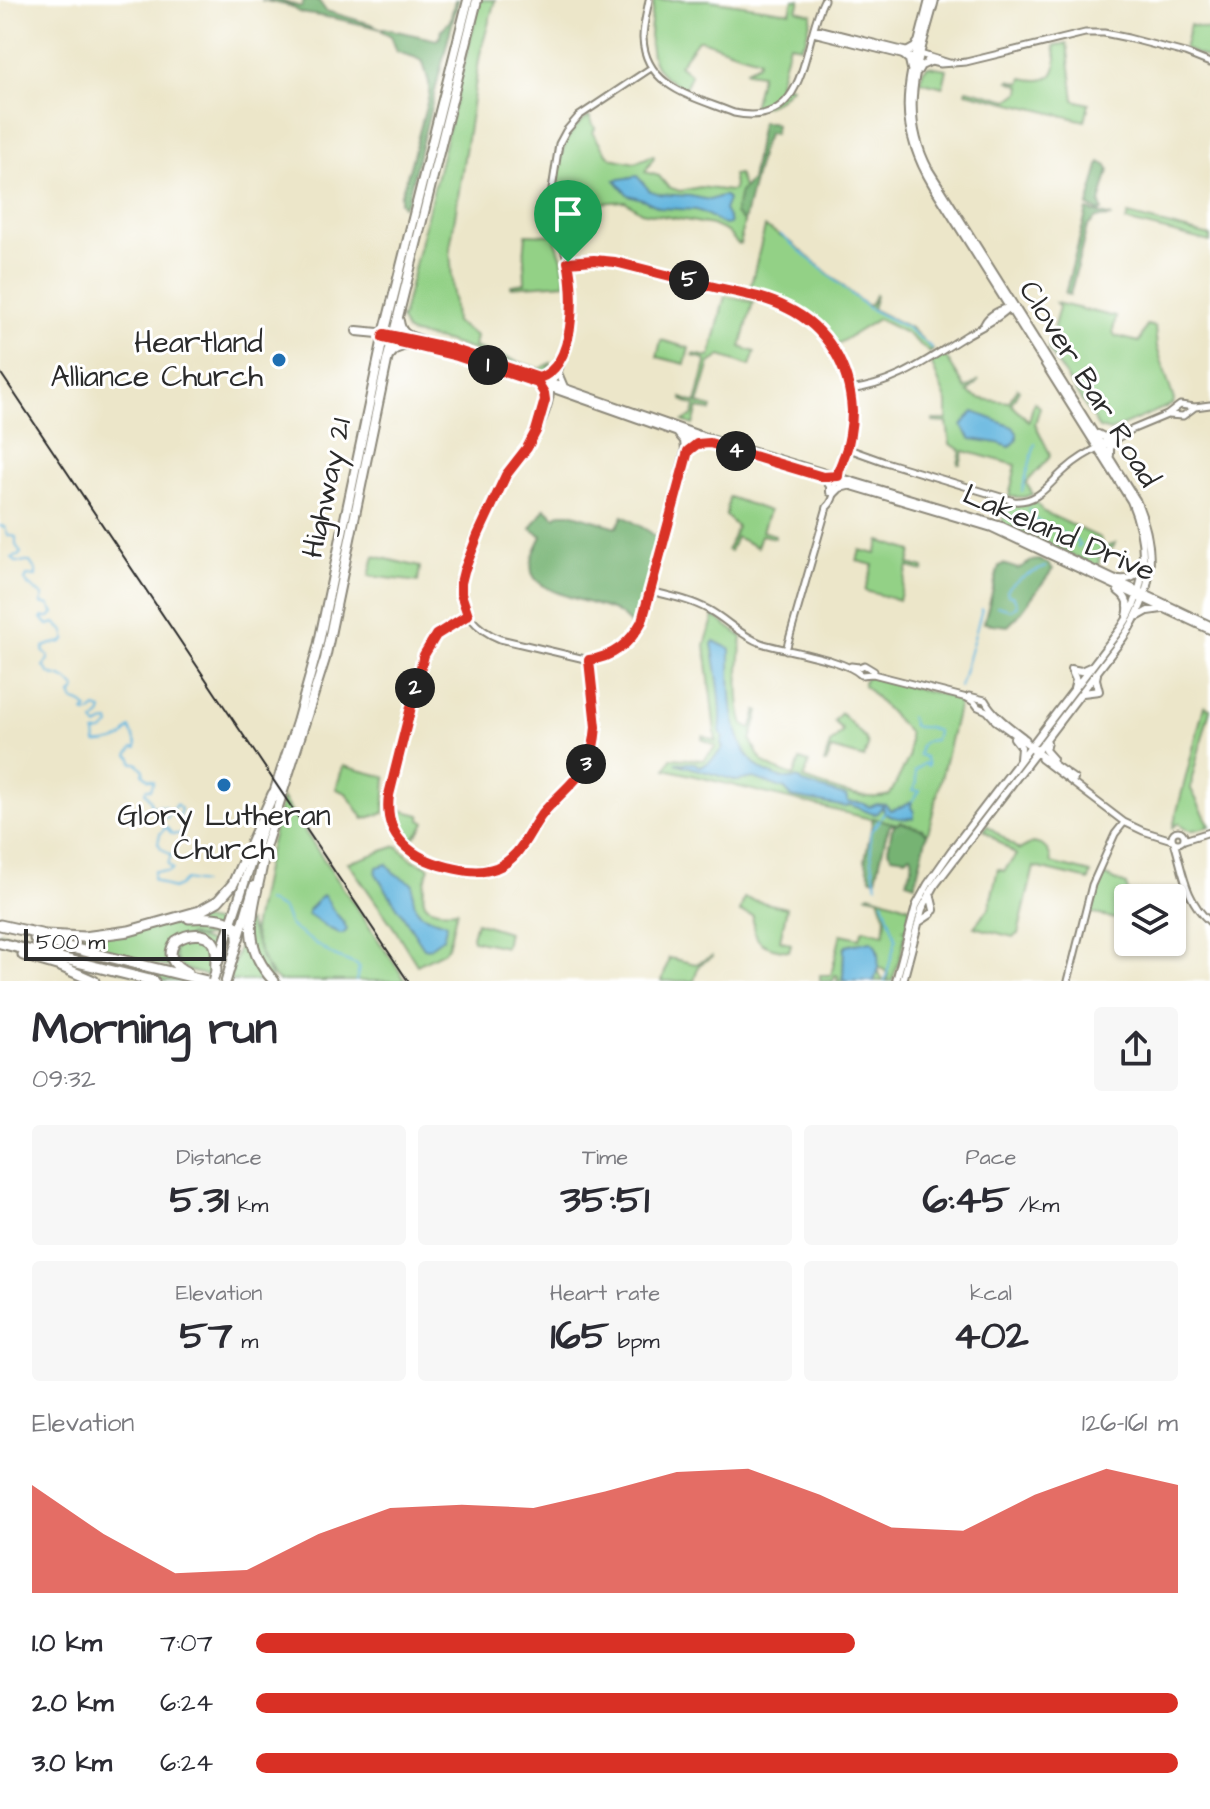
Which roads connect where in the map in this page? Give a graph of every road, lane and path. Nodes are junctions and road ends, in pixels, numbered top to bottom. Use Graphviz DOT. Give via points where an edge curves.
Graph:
graph roads {
  1 [pos="468,0"];
  2 [pos="477,0"];
  3 [pos="649,0"];
  4 [pos="824,0"];
  5 [pos="932,0"];
  6 [pos="814,30"];
  7 [pos="922,39"];
  8 [pos="905,53"];
  9 [pos="918,56"];
  10 [pos="930,60"];
  11 [pos="1210,63"];
  12 [pos="652,70"];
  13 [pos="914,73"];
  14 [pos="568,262"];
  15 [pos="1011,307"];
  16 [pos="398,314"];
  17 [pos="357,331"];
  18 [pos="388,335"];
  19 [pos="420,340"];
  20 [pos="408,344"];
  21 [pos="387,361"];
  22 [pos="556,372"];
  23 [pos="539,381"];
  24 [pos="382,386"];
  25 [pos="556,387"];
  26 [pos="850,390"];
  27 [pos="546,400"];
  28 [pos="1210,405"];
  29 [pos="1086,418"];
  30 [pos="675,431"];
  31 [pos="691,434"];
  32 [pos="1114,439"];
  33 [pos="710,443"];
  34 [pos="1101,446"];
  35 [pos="846,448"];
  36 [pos="687,450"];
  37 [pos="1111,459"];
  38 [pos="842,465"];
  39 [pos="823,475"];
  40 [pos="844,481"];
  41 [pos="832,493"];
  42 [pos="1144,552"];
  43 [pos="1150,571"];
  44 [pos="1091,575"];
  45 [pos="1109,580"];
  46 [pos="650,591"];
  47 [pos="1141,595"];
  48 [pos="1165,607"];
  49 [pos="468,615"];
  50 [pos="1200,620"];
  51 [pos="1132,625"];
  52 [pos="1121,628"];
  53 [pos="1210,628"];
  54 [pos="1115,643"];
  55 [pos="786,650"];
  56 [pos="589,658"];
  57 [pos="1097,667"];
  58 [pos="1086,681"];
  59 [pos="1074,697"];
  60 [pos="986,707"];
  61 [pos="1061,713"];
  62 [pos="995,720"];
  63 [pos="1052,726"];
  64 [pos="1018,737"];
  65 [pos="1034,749"];
  66 [pos="1049,761"];
  67 [pos="1022,764"];
  68 [pos="1074,779"];
  69 [pos="1008,787"];
  70 [pos="273,794"];
  71 [pos="1090,796"];
  72 [pos="1124,823"];
  73 [pos="1210,832"];
  74 [pos="1182,833"];
  75 [pos="1196,836"];
  76 [pos="1173,838"];
  77 [pos="1182,841"];
  78 [pos="264,852"];
  79 [pos="1179,858"];
  80 [pos="930,893"];
  81 [pos="919,907"];
  82 [pos="919,922"];
  83 [pos="1210,922"];
  84 [pos="230,923"];
  85 [pos="147,927"];
  86 [pos="0,928"];
  87 [pos="238,939"];
  88 [pos="0,946"];
  89 [pos="908,965"];
  90 [pos="215,976"];
  91 [pos="227,979"];
  92 [pos="94,981"];
  93 [pos="154,981"];
  94 [pos="207,981"];
  95 [pos="274,981"];
  96 [pos="900,981"];
  97 [pos="1068,981"];
  1 -- 18 [label="main road, Highway 21"];
  2 -- 16 [label="main road, Highway 21"];
  3 -- 12 [label="street" via="643,35"];
  4 -- 6 [label="street"];
  5 -- 7 [label="main road, Clover Bar Road"];
  6 -- 8 [label="street"];
  6 -- 12 [label="street" via="794,93 763,113 734,113 671,87"];
  7 -- 8 [label="main road"];
  7 -- 9 [label="main road, Clover Bar Road"];
  7 -- 10 [label="main road"];
  8 -- 9 [label="street"];
  8 -- 13 [label="main road"];
  9 -- 10 [label="street"];
  9 -- 13 [label="main road, Clover Bar Road"];
  10 -- 11 [label="street" via="970,62 1100,32"];
  10 -- 13 [label="main road"];
  12 -- 14 [label="street" via="574,121 559,144 551,208"];
  13 -- 15 [label="main road, Clover Bar Road" via="906,112 914,151"];
  14 -- 22 [label="street" via="572,321"];
  14 -- 26 [label="street" via="615,262 786,307 820,331 844,369"];
  15 -- 26 [label="street" via="901,376"];
  15 -- 29 [label="main road, Clover Bar Road"];
  15 -- 34 [label="main road, Clover Bar Road"];
  16 -- 18 [label="main road, Highway 21"];
  16 -- 19 [label="main road" via="401,330"];
  17 -- 18 [label="main road"];
  18 -- 19 [label="main road, Lakeland Drive"];
  18 -- 20 [label="main road, Lakeland Drive"];
  18 -- 21 [label="main road, Highway 21"];
  18 -- 24 [label="main road"];
  18 -- 70 [label="main road, Highway 21" via="322,634"];
  19 -- 23 [label="main road, Lakeland Drive"];
  20 -- 21 [label="main road" via="395,349"];
  20 -- 23 [label="main road, Lakeland Drive"];
  21 -- 24 [label="main road, Highway 21"];
  22 -- 23 [label="main road"];
  22 -- 25 [label="main road"];
  22 -- 25 [label="street"];
  23 -- 25 [label="main road, Lakeland Drive"];
  23 -- 27 [label="main road"];
  24 -- 78 [label="main road, Highway 21" via="325,659"];
  25 -- 27 [label="street"];
  25 -- 27 [label="main road" via="555,395"];
  25 -- 30 [label="main road, Lakeland Drive"];
  25 -- 31 [label="main road, Lakeland Drive"];
  26 -- 35 [label="street"];
  27 -- 49 [label="street" via="540,426 508,472 468,559 461,583"];
  28 -- 32 [label="street" via="1186,410 1180,405 1178,411"];
  29 -- 32 [label="main road" via="1100,436"];
  29 -- 34 [label="main road, Clover Bar Road"];
  30 -- 31 [label="main road, Lakeland Drive"];
  30 -- 36 [label="main road"];
  31 -- 33 [label="main road, Lakeland Drive"];
  31 -- 36 [label="street"];
  31 -- 39 [label="main road, Lakeland Drive"];
  32 -- 34 [label="street"];
  32 -- 37 [label="main road"];
  33 -- 36 [label="main road"];
  33 -- 39 [label="main road, Lakeland Drive"];
  34 -- 35 [label="street" via="1036,497 1017,502"];
  34 -- 37 [label="main road, Clover Bar Road"];
  34 -- 42 [label="main road, Clover Bar Road" via="1131,501"];
  35 -- 38 [label="street"];
  36 -- 46 [label="street"];
  37 -- 43 [label="main road, Clover Bar Road" via="1141,511"];
  38 -- 39 [label="main road"];
  38 -- 40 [label="street"];
  38 -- 40 [label="main road"];
  39 -- 40 [label="main road, Lakeland Drive"];
  39 -- 41 [label="main road"];
  40 -- 41 [label="street"];
  40 -- 41 [label="main road"];
  40 -- 44 [label="main road, Lakeland Drive" via="992,528"];
  40 -- 45 [label="main road, Lakeland Drive" via="1002,526"];
  41 -- 55 [label="street"];
  42 -- 45 [label="main road" via="1133,578"];
  42 -- 47 [label="main road, Clover Bar Road"];
  43 -- 47 [label="main road, Clover Bar Road"];
  43 -- 48 [label="main road" via="1151,586"];
  44 -- 45 [label="main road, Lakeland Drive"];
  44 -- 47 [label="main road"];
  45 -- 47 [label="main road, Lakeland Drive"];
  45 -- 52 [label="main road" via="1127,601"];
  46 -- 55 [label="street" via="700,605 752,639"];
  46 -- 56 [label="street" via="633,637 621,648"];
  47 -- 48 [label="main road, Lakeland Drive"];
  47 -- 50 [label="main road"];
  47 -- 51 [label="main road, Clover Bar Road"];
  47 -- 52 [label="main road, Clover Bar Road"];
  47 -- 54 [label="main road"];
  48 -- 50 [label="main road, Lakeland Drive"];
  48 -- 51 [label="main road" via="1143,613"];
  48 -- 53 [label="main road, Lakeland Drive"];
  49 -- 56 [label="street" via="487,634"];
  49 -- 56 [label="street" via="436,635 424,655 389,800 394,831 426,861 468,871 492,869 521,849 540,817 590,758 596,727"];
  50 -- 53 [label="main road, Lakeland Drive"];
  51 -- 54 [label="main road, Clover Bar Road"];
  52 -- 54 [label="main road, Clover Bar Road"];
  54 -- 57 [label="main road, Clover Bar Road"];
  54 -- 58 [label="main road"];
  55 -- 60 [label="street" via="858,669 861,675 866,671 985,700"];
  57 -- 58 [label="main road, Clover Bar Road"];
  57 -- 59 [label="main road" via="1099,691"];
  57 -- 59 [label="main road" via="1071,669"];
  58 -- 59 [label="main road, Clover Bar Road"];
  58 -- 61 [label="main road"];
  59 -- 61 [label="main road, Clover Bar Road"];
  60 -- 62 [label="street"];
  60 -- 64 [label="street"];
  61 -- 63 [label="main road, Clover Bar Road"];
  61 -- 65 [label="main road"];
  62 -- 64 [label="street"];
  62 -- 65 [label="main road"];
  63 -- 64 [label="main road" via="1035,737"];
  63 -- 65 [label="main road, Clover Bar Road"];
  63 -- 66 [label="main road" via="1045,746"];
  64 -- 65 [label="street"];
  64 -- 67 [label="main road"];
  65 -- 66 [label="street"];
  65 -- 67 [label="main road, Clover Bar Road"];
  65 -- 68 [label="main road"];
  65 -- 69 [label="main road"];
  66 -- 67 [label="main road"];
  66 -- 68 [label="street"];
  66 -- 71 [label="street"];
  67 -- 69 [label="main road, Clover Bar Road"];
  67 -- 81 [label="main road, Clover Bar Road" via="940,865"];
  68 -- 71 [label="street"];
  69 -- 80 [label="main road, Clover Bar Road"];
  70 -- 84 [label="main road, Highway 21"];
  70 -- 85 [label="highway" via="227,892 200,911"];
  71 -- 72 [label="street"];
  72 -- 76 [label="street"];
  72 -- 97 [label="street" via="1092,885"];
  73 -- 75 [label="street"];
  74 -- 75 [label="street"];
  74 -- 76 [label="street"];
  74 -- 77 [label="street"];
  75 -- 77 [label="street"];
  76 -- 77 [label="street"];
  76 -- 79 [label="street"];
  77 -- 79 [label="street"];
  78 -- 87 [label="main road, Highway 21"];
  78 -- 95 [label="highway" via="251,933 258,960"];
  79 -- 83 [label="street" via="1187,890"];
  80 -- 81 [label="main road, Clover Bar Road"];
  80 -- 82 [label="main road" via="932,912"];
  81 -- 82 [label="main road, Clover Bar Road"];
  81 -- 89 [label="main road"];
  81 -- 96 [label="main road, Clover Bar Road"];
  82 -- 89 [label="main road, Clover Bar Road"];
  84 -- 85 [label="highway" via="193,918"];
  84 -- 87 [label="highway"];
  84 -- 90 [label="main road, Highway 21"];
  85 -- 86 [label="highway" via="75,937"];
  86 -- 94 [label="highway"];
  87 -- 91 [label="main road, Highway 21"];
  88 -- 92 [label="highway"];
  88 -- 93 [label="highway"];
  89 -- 96 [label="main road, Clover Bar Road"];
  90 -- 90 [label="highway" via="178,967 171,957 179,938 199,934 210,939 216,952"];
}
